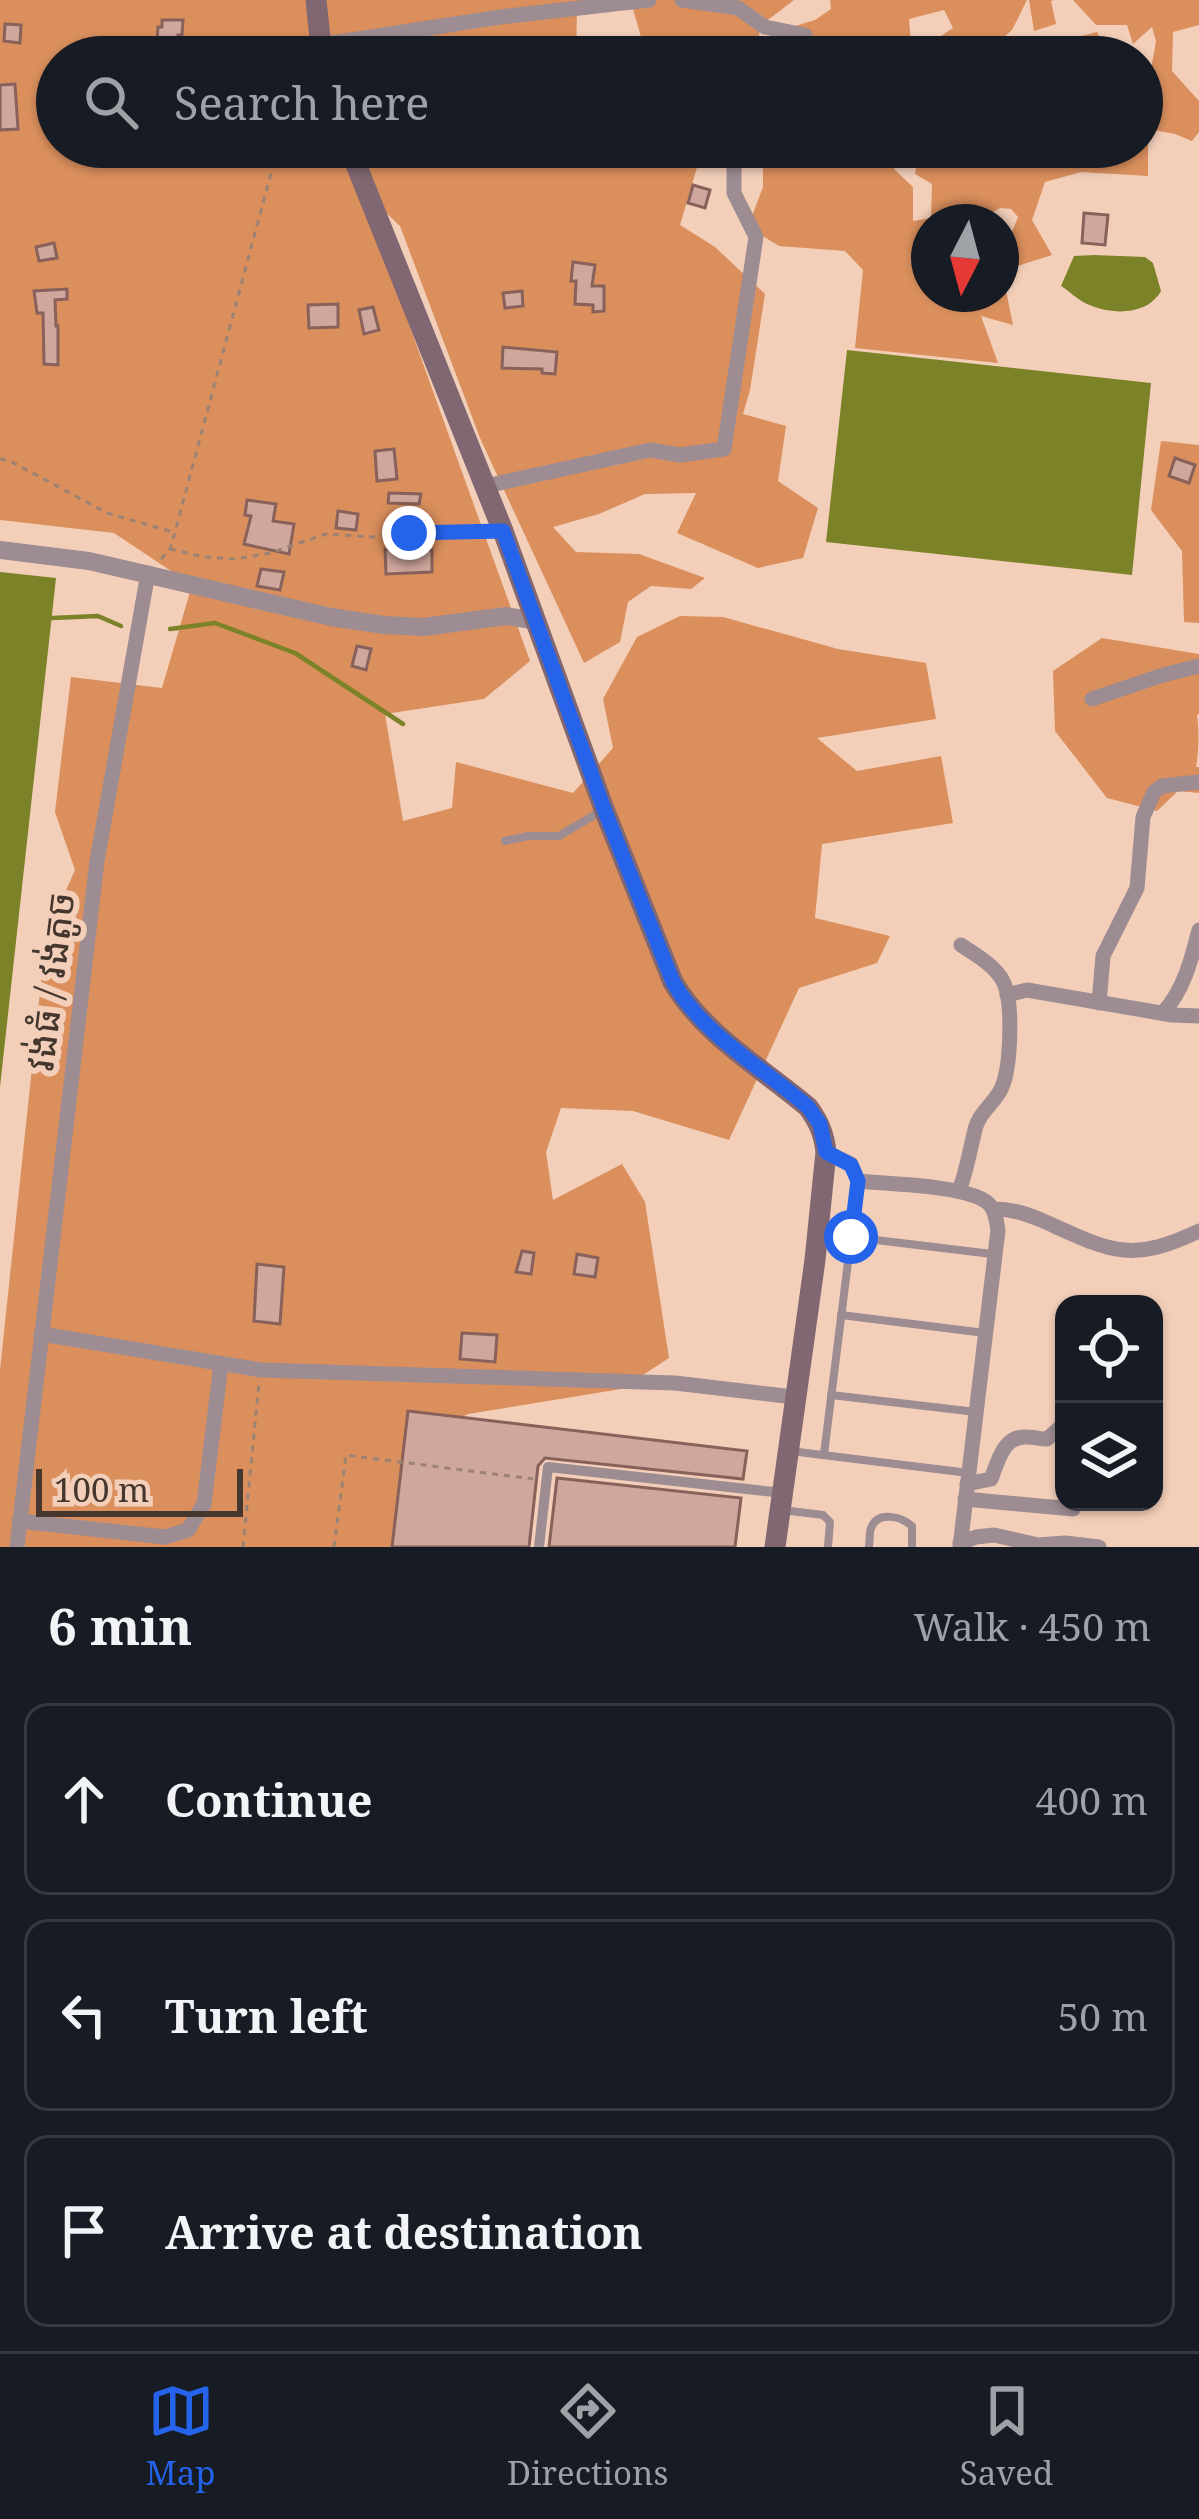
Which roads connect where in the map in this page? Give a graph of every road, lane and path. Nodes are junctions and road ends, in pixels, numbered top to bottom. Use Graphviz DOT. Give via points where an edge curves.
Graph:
graph roads {
  1 [pos="316,0"];
  2 [pos="649,0"];
  3 [pos="682,0"];
  4 [pos="320,36"];
  5 [pos="400,36"];
  6 [pos="806,36"];
  7 [pos="272,168"];
  8 [pos="357,168"];
  9 [pos="734,168"];
  10 [pos="0,459"];
  11 [pos="486,486"];
  12 [pos="503,531"];
  13 [pos="175,532"];
  14 [pos="170,549"];
  15 [pos="0,550"];
  16 [pos="148,573"];
  17 [pos="536,621"];
  18 [pos="1199,666"];
  19 [pos="1092,699"];
  20 [pos="1199,782"];
  21 [pos="604,809"];
  22 [pos="505,841"];
  23 [pos="1199,930"];
  24 [pos="962,945"];
  25 [pos="1007,995"];
  26 [pos="1100,1003"];
  27 [pos="1163,1013"];
  28 [pos="1199,1016"];
  29 [pos="826,1152"];
  30 [pos="858,1181"];
  31 [pos="959,1191"];
  32 [pos="994,1209"];
  33 [pos="1199,1231"];
  34 [pos="851,1237"];
  35 [pos="995,1254"];
  36 [pos="841,1316"];
  37 [pos="986,1333"];
  38 [pos="41,1334"];
  39 [pos="221,1364"];
  40 [pos="261,1370"];
  41 [pos="831,1395"];
  42 [pos="794,1397"];
  43 [pos="976,1412"];
  44 [pos="1055,1432"];
  45 [pos="788,1450"];
  46 [pos="824,1454"];
  47 [pos="547,1481"];
  48 [pos="967,1485"];
  49 [pos="782,1501"];
  50 [pos="1055,1506"];
  51 [pos="19,1521"];
  52 [pos="960,1545"];
  53 [pos="16,1547"];
  54 [pos="243,1547"];
  55 [pos="334,1547"];
  56 [pos="539,1547"];
  57 [pos="775,1547"];
  58 [pos="828,1547"];
  59 [pos="868,1547"];
  60 [pos="912,1547"];
  61 [pos="1099,1547"];
  1 -- 4 [label="main road"];
  2 -- 5 [label="street"];
  3 -- 6 [label="street" via="738,8 765,27"];
  7 -- 13 [label="path"];
  8 -- 11 [label="main road"];
  9 -- 11 [label="street" via="734,193 756,237 724,448 650,450"];
  10 -- 13 [label="path" via="107,513"];
  11 -- 12 [label="main road"];
  12 -- 14 [label="path" via="326,534 235,559"];
  12 -- 17 [label="main road"];
  13 -- 14 [label="path"];
  14 -- 16 [label="path"];
  15 -- 16 [label="street"];
  16 -- 17 [label="street" via="384,626"];
  16 -- 38 [label="street, វង់ធំ / វង់តូច" via="97,860"];
  17 -- 21 [label="main road"];
  18 -- 19 [label="street"];
  20 -- 26 [label="street" via="1154,792 1143,817 1137,888 1103,956"];
  21 -- 22 [label="lane" via="559,836"];
  21 -- 29 [label="main road" via="683,1000 808,1107"];
  23 -- 27 [label="street" via="1177,998"];
  24 -- 25 [label="street" via="1003,979"];
  25 -- 26 [label="street" via="1028,990"];
  25 -- 31 [label="street" via="1003,1085 977,1123"];
  26 -- 27 [label="street"];
  27 -- 28 [label="street"];
  29 -- 30 [label="street" via="851,1165"];
  29 -- 42 [label="main road"];
  30 -- 31 [label="street"];
  30 -- 34 [label="lane"];
  31 -- 32 [label="street"];
  32 -- 33 [label="street" via="1125,1250"];
  32 -- 35 [label="street"];
  34 -- 35 [label="lane"];
  34 -- 36 [label="lane"];
  35 -- 37 [label="street"];
  36 -- 37 [label="lane"];
  36 -- 41 [label="lane"];
  37 -- 43 [label="street"];
  38 -- 39 [label="street"];
  38 -- 51 [label="street, វង់ធំ / វង់តូច"];
  39 -- 40 [label="street"];
  39 -- 51 [label="street" via="205,1504 188,1530 165,1537"];
  40 -- 42 [label="street" via="675,1383"];
  40 -- 54 [label="path"];
  41 -- 43 [label="lane"];
  41 -- 46 [label="lane"];
  42 -- 45 [label="main road"];
  43 -- 48 [label="street"];
  44 -- 48 [label="street" via="1016,1438 991,1479"];
  45 -- 46 [label="lane"];
  45 -- 49 [label="main road"];
  46 -- 48 [label="lane"];
  47 -- 49 [label="street" via="548,1467"];
  47 -- 55 [label="path" via="346,1455"];
  47 -- 56 [label="street"];
  48 -- 50 [label="street"];
  48 -- 52 [label="street"];
  49 -- 57 [label="main road"];
  49 -- 58 [label="lane" via="823,1515"];
  51 -- 53 [label="street, វង់ធំ / វង់តូច"];
  52 -- 61 [label="street" via="994,1535"];
  59 -- 60 [label="lane" via="872,1526 889,1517 908,1520"];
}
